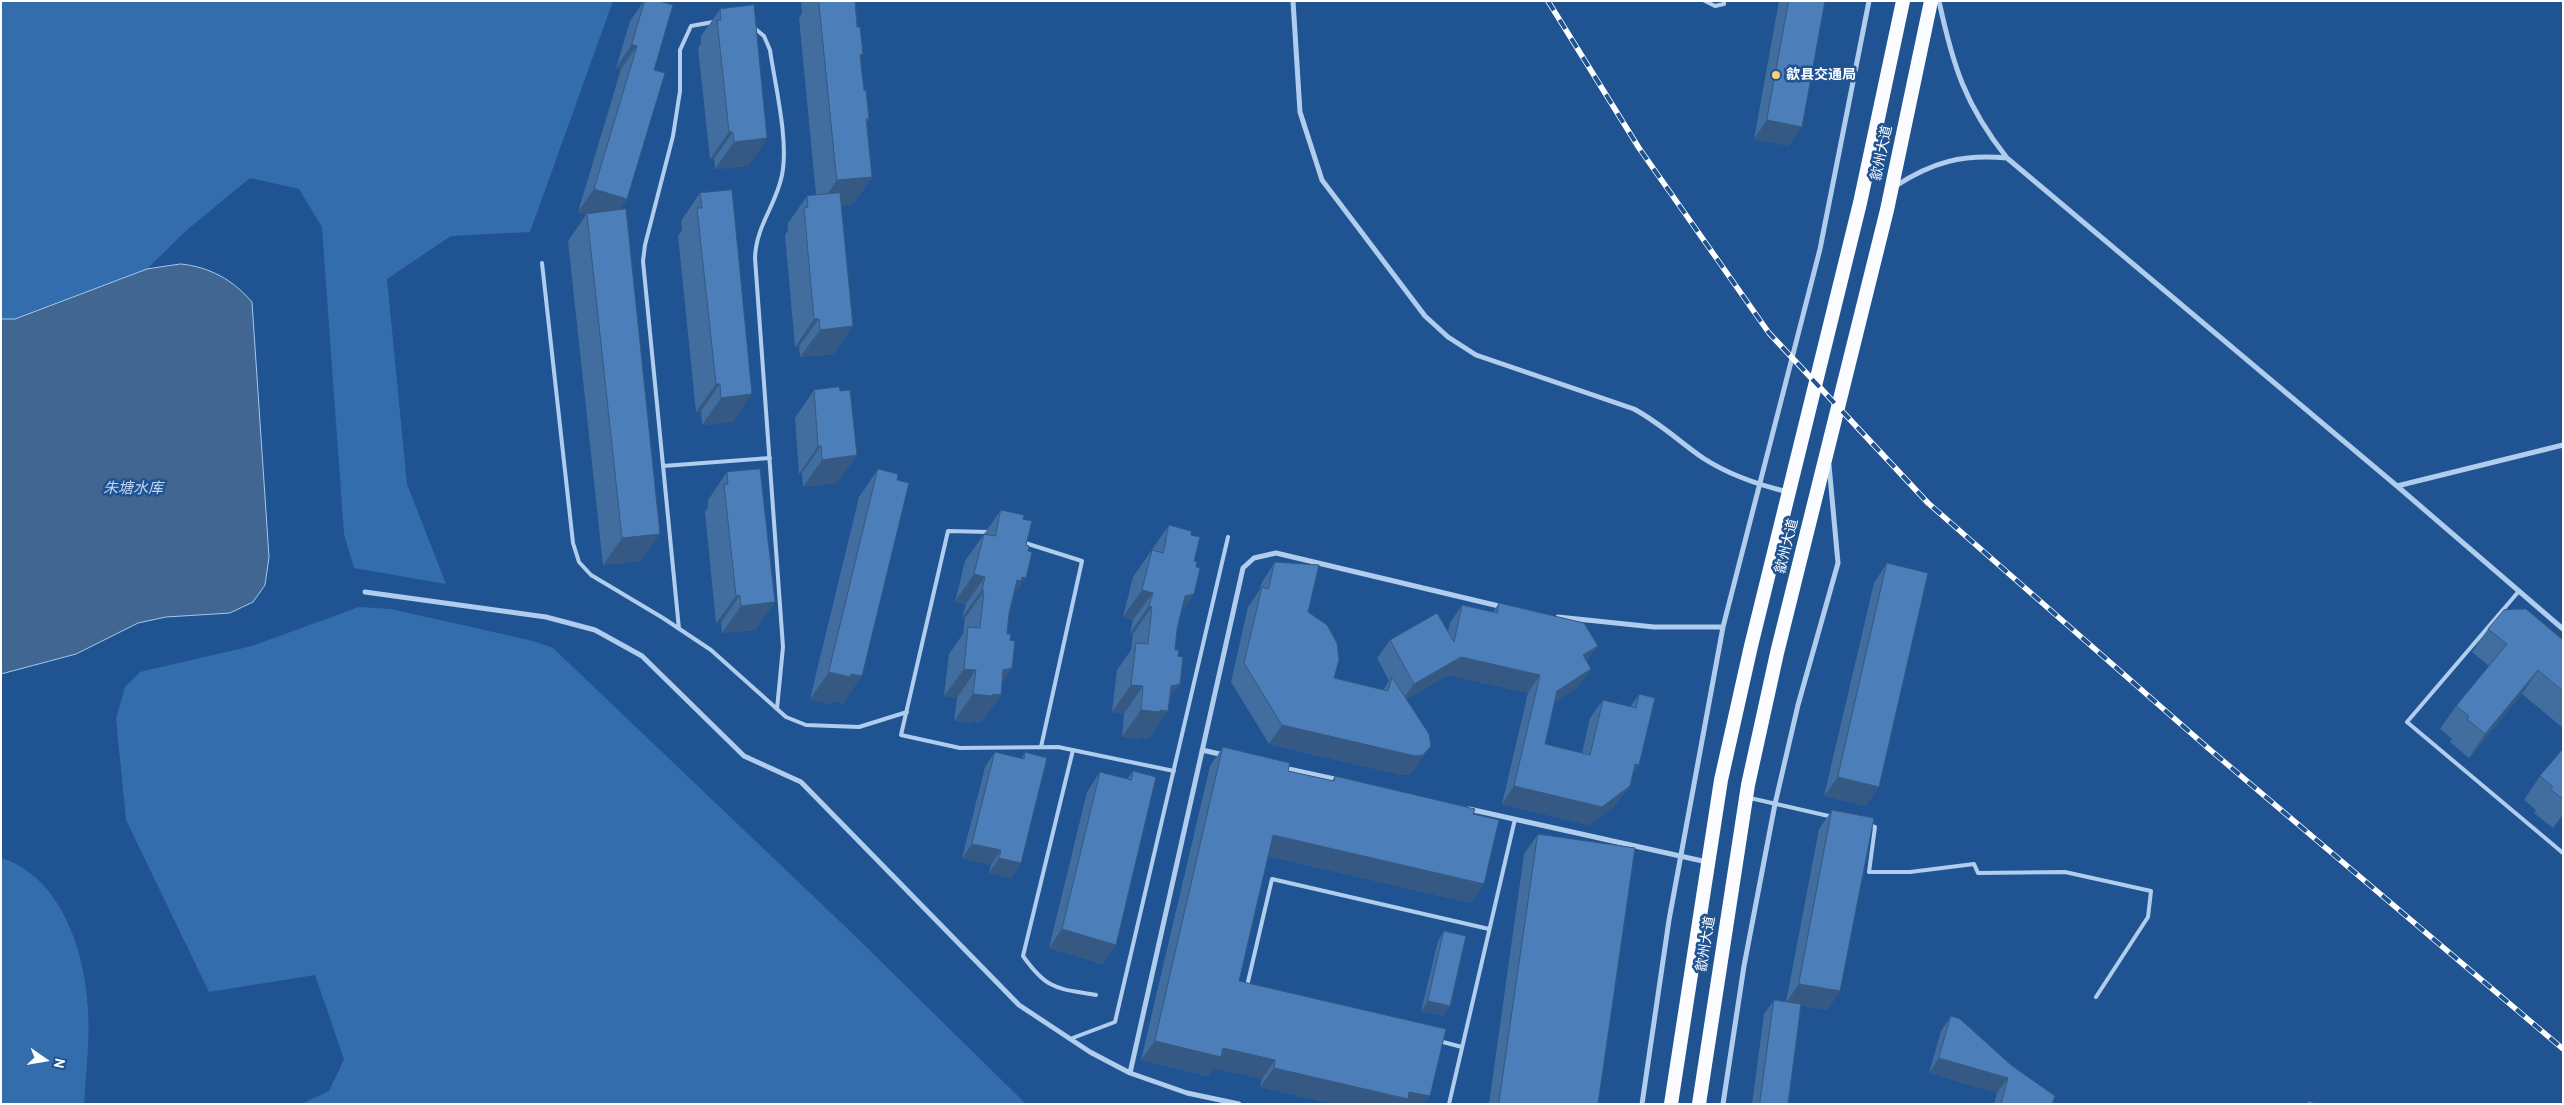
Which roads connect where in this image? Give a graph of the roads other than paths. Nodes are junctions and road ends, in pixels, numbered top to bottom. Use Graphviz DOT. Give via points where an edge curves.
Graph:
graph roads {
  1 [pos="1293,1"];
  2 [pos="1705,1"];
  3 [pos="1724,1"];
  4 [pos="1869,1"];
  5 [pos="1903,1"];
  6 [pos="1931,1"];
  7 [pos="1939,1"];
  8 [pos="721,21"];
  9 [pos="748,24"];
  10 [pos="2007,158"];
  11 [pos="1891,189"];
  12 [pos="542,263"];
  13 [pos="2563,444"];
  14 [pos="1828,450"];
  15 [pos="770,458"];
  16 [pos="663,466"];
  17 [pos="1760,485"];
  18 [pos="2397,486"];
  19 [pos="1789,492"];
  20 [pos="993,533"];
  21 [pos="1228,537"];
  22 [pos="1020,542"];
  23 [pos="2519,591"];
  24 [pos="366,592"];
  25 [pos="1508,608"];
  26 [pos="1552,616"];
  27 [pos="1723,628"];
  28 [pos="680,629"];
  29 [pos="2563,629"];
  30 [pos="777,708"];
  31 [pos="907,712"];
  32 [pos="1042,747"];
  33 [pos="1073,750"];
  34 [pos="1202,750"];
  35 [pos="1231,756"];
  36 [pos="1278,767"];
  37 [pos="1174,770"];
  38 [pos="1344,782"];
  39 [pos="1746,797"];
  40 [pos="1775,804"];
  41 [pos="1458,807"];
  42 [pos="1839,818"];
  43 [pos="1515,819"];
  44 [pos="1866,825"];
  45 [pos="2563,853"];
  46 [pos="1680,856"];
  47 [pos="1708,862"];
  48 [pos="1489,929"];
  49 [pos="1096,995"];
  50 [pos="1245,996"];
  51 [pos="2096,997"];
  52 [pos="1070,1039"];
  53 [pos="1434,1040"];
  54 [pos="1462,1047"];
  55 [pos="1130,1074"];
  56 [pos="1239,1104"];
  57 [pos="1449,1104"];
  58 [pos="1642,1104"];
  59 [pos="1671,1104"];
  60 [pos="1699,1104"];
  61 [pos="1723,1104"];
  1 -- 17 [label="street" via="1300,112 1322,180 1425,316 1448,338 1476,355 1634,409 1705,459"];
  2 -- 3 [label="lane" via="1715,6 1724,4"];
  4 -- 17 [label="street" via="1820,249"];
  5 -- 19 [label="highway, 歙州大道" via="1860,204"];
  6 -- 11 [label="highway, 歙州大道"];
  7 -- 10 [label="street" via="1950,55 1966,96"];
  8 -- 16 [label="lane" via="691,26 683,41 673,136 645,246 643,276"];
  9 -- 15 [label="lane" via="764,36 770,50 784,154 779,187 760,228 755,248"];
  10 -- 11 [label="street" via="1978,156 1956,159 1920,172"];
  10 -- 18 [label="street"];
  11 -- 14 [label="highway, 歙州大道"];
  12 -- 28 [label="lane" via="573,544 579,562 591,575"];
  13 -- 18 [label="street"];
  14 -- 39 [label="highway, 歙州大道" via="1777,653"];
  14 -- 40 [label="street" via="1838,563 1798,705"];
  15 -- 16 [label="lane"];
  15 -- 30 [label="lane" via="783,647"];
  16 -- 28 [label="lane"];
  17 -- 19 [label="street"];
  17 -- 27 [label="street"];
  18 -- 23 [label="street"];
  19 -- 47 [label="highway, 歙州大道" via="1750,646 1721,780"];
  20 -- 31 [label="lane" via="984,530 948,531"];
  21 -- 37 [label="lane"];
  22 -- 32 [label="lane" via="1082,561"];
  23 -- 29 [label="street"];
  23 -- 45 [label="lane" via="2407,722"];
  24 -- 52 [label="street" via="571,622 611,637 642,656 744,756 801,782 1019,1005"];
  25 -- 34 [label="street" via="1276,553 1254,558 1243,568"];
  26 -- 27 [label="street" via="1654,627"];
  27 -- 46 [label="street"];
  28 -- 30 [label="lane" via="737,671"];
  30 -- 31 [label="lane" via="786,717 806,725 859,727"];
  31 -- 32 [label="lane" via="902,735 960,748"];
  32 -- 33 [label="lane"];
  33 -- 37 [label="lane"];
  33 -- 49 [label="lane" via="1023,956 1054,988"];
  34 -- 35 [label="street"];
  34 -- 55 [label="street"];
  36 -- 38 [label="street"];
  37 -- 52 [label="lane" via="1116,1022"];
  39 -- 40 [label="lane"];
  39 -- 60 [label="highway, 歙州大道"];
  40 -- 42 [label="lane"];
  40 -- 61 [label="street" via="1744,966"];
  41 -- 43 [label="street"];
  43 -- 46 [label="street"];
  43 -- 48 [label="lane"];
  44 -- 51 [label="lane" via="1875,827 1869,872 1910,872 1974,864 1978,873 2065,872 2150,891 2148,917"];
  46 -- 47 [label="street"];
  46 -- 58 [label="street"];
  47 -- 59 [label="highway, 歙州大道"];
  48 -- 50 [label="lane" via="1272,879"];
  48 -- 54 [label="lane"];
  52 -- 55 [label="street"];
  53 -- 54 [label="lane"];
  54 -- 57 [label="lane"];
  55 -- 56 [label="street" via="1180,1091"];
}
